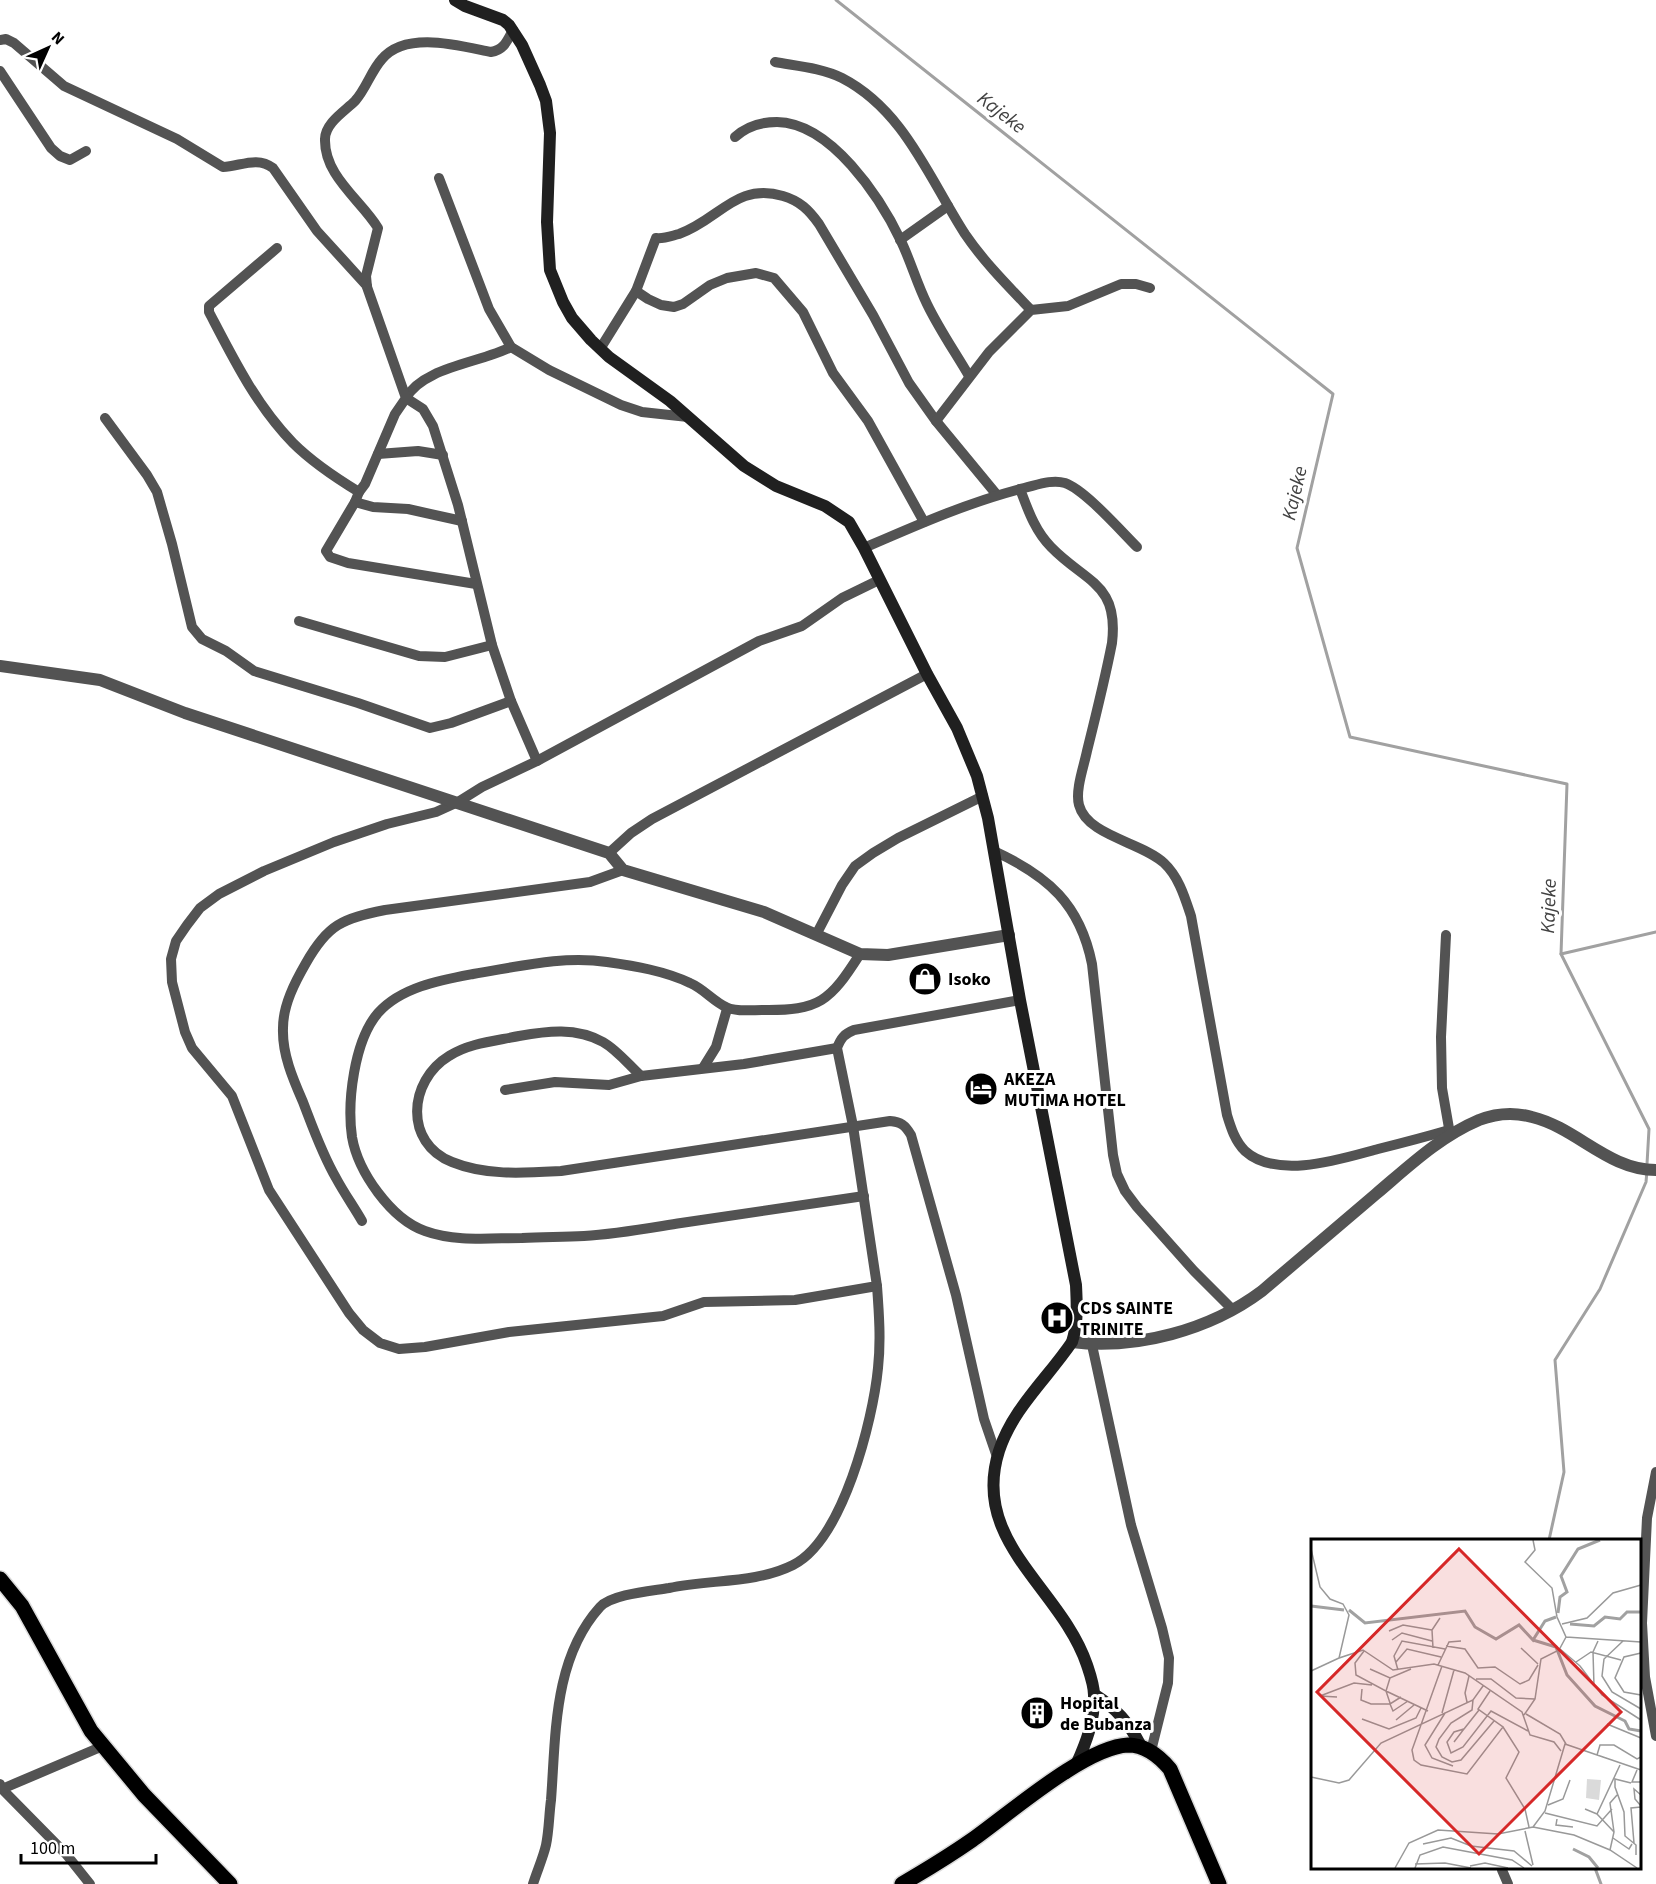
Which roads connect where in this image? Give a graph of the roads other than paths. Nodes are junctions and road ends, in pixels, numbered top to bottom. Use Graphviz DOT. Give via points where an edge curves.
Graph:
graph roads {
  1 [pos="455,0"];
  2 [pos="513,30"];
  3 [pos="0,40"];
  4 [pos="775,62"];
  5 [pos="0,71"];
  6 [pos="735,137"];
  7 [pos="86,151"];
  8 [pos="439,178"];
  9 [pos="948,206"];
  10 [pos="900,240"];
  11 [pos="277,248"];
  12 [pos="367,287"];
  13 [pos="1150,288"];
  14 [pos="636,291"];
  15 [pos="1031,310"];
  16 [pos="511,347"];
  17 [pos="600,349"];
  18 [pos="969,376"];
  19 [pos="406,398"];
  20 [pos="688,417"];
  21 [pos="105,418"];
  22 [pos="936,422"];
  23 [pos="378,454"];
  24 [pos="443,455"];
  25 [pos="1020,489"];
  26 [pos="997,495"];
  27 [pos="357,497"];
  28 [pos="462,520"];
  29 [pos="924,522"];
  30 [pos="1137,547"];
  31 [pos="864,548"];
  32 [pos="879,580"];
  33 [pos="476,584"];
  34 [pos="299,621"];
  35 [pos="492,645"];
  36 [pos="0,666"];
  37 [pos="927,674"];
  38 [pos="511,701"];
  39 [pos="537,760"];
  40 [pos="983,796"];
  41 [pos="458,802"];
  42 [pos="994,851"];
  43 [pos="609,853"];
  44 [pos="623,870"];
  45 [pos="816,935"];
  46 [pos="1009,935"];
  47 [pos="1446,935"];
  48 [pos="860,954"];
  49 [pos="1020,1000"];
  50 [pos="728,1009"];
  51 [pos="837,1048"];
  52 [pos="703,1068"];
  53 [pos="641,1076"];
  54 [pos="505,1090"];
  55 [pos="853,1126"];
  56 [pos="1449,1132"];
  57 [pos="1656,1170"];
  58 [pos="864,1196"];
  59 [pos="362,1221"];
  60 [pos="877,1286"];
  61 [pos="1233,1310"];
  62 [pos="1072,1342"];
  63 [pos="1092,1345"];
  64 [pos="997,1457"];
  65 [pos="1656,1472"];
  66 [pos="1656,1565"];
  67 [pos="0,1579"];
  68 [pos="1645,1579"];
  69 [pos="1094,1694"];
  70 [pos="1656,1736"];
  71 [pos="103,1746"];
  72 [pos="1146,1749"];
  73 [pos="1076,1765"];
  74 [pos="1,1786"];
  75 [pos="1502,1870"];
  76 [pos="90,1884"];
  77 [pos="230,1884"];
  78 [pos="533,1884"];
  79 [pos="902,1884"];
  80 [pos="1219,1884"];
  81 [pos="1508,1884"];
  1 -- 2 [label="main road" via="503,21"];
  2 -- 12 [label="street" via="498,51 434,42 391,51 381,60 358,98 328,127 324,140 335,172 378,228"];
  2 -- 17 [label="main road" via="540,85 549,119 550,270 572,318"];
  3 -- 12 [label="street" via="14,43 64,86 177,139 223,167 249,162 273,168 317,231"];
  4 -- 9 [label="street" via="840,77 866,94 907,136"];
  5 -- 7 [label="street" via="55,152 70,160"];
  6 -- 10 [label="street" via="765,122 786,122 820,137 864,180"];
  8 -- 16 [label="street" via="489,309"];
  9 -- 10 [label="street"];
  9 -- 15 [label="street" via="984,259"];
  10 -- 18 [label="street" via="929,307"];
  11 -- 27 [label="street" via="209,306 209,312 250,387 277,424 294,444"];
  12 -- 19 [label="street"];
  13 -- 15 [label="street" via="1121,284 1068,306"];
  14 -- 17 [label="street"];
  14 -- 22 [label="street" via="656,238 685,232 748,194 774,193 790,198 806,208 819,224 909,383"];
  14 -- 29 [label="street" via="661,305 674,307 727,278 756,273 774,278 803,312 833,373 868,421"];
  15 -- 18 [label="street"];
  16 -- 19 [label="street" via="424,378"];
  16 -- 20 [label="street" via="621,405 642,412"];
  17 -- 20 [label="main road"];
  18 -- 22 [label="street"];
  19 -- 23 [label="street"];
  19 -- 24 [label="street" via="426,412"];
  20 -- 31 [label="main road" via="760,477 838,513 849,522"];
  21 -- 38 [label="street" via="157,492 192,627 202,639 254,671 430,728"];
  22 -- 26 [label="street"];
  23 -- 24 [label="street" via="418,451"];
  23 -- 27 [label="street"];
  24 -- 28 [label="street"];
  25 -- 26 [label="street"];
  25 -- 30 [label="street" via="1049,482 1072,486"];
  25 -- 56 [label="street" via="1038,532 1103,592 1112,608 1112,643 1078,804 1096,827 1150,852 1165,864 1184,894 1234,1136 1246,1151 1262,1161 1299,1166"];
  26 -- 29 [label="street"];
  27 -- 28 [label="street" via="374,507"];
  27 -- 33 [label="street" via="327,550 330,557"];
  28 -- 33 [label="street"];
  29 -- 31 [label="street"];
  31 -- 32 [label="main road"];
  32 -- 37 [label="main road"];
  32 -- 39 [label="street" via="842,598 802,626 759,641"];
  33 -- 35 [label="street"];
  34 -- 35 [label="street" via="419,656 445,657"];
  35 -- 38 [label="street"];
  36 -- 41 [label="street" via="100,680 185,713"];
  37 -- 40 [label="main road" via="957,728"];
  37 -- 43 [label="street" via="652,819"];
  38 -- 39 [label="street"];
  39 -- 41 [label="street"];
  40 -- 42 [label="main road"];
  40 -- 45 [label="street" via="898,838 855,866"];
  41 -- 43 [label="street"];
  41 -- 60 [label="street" via="334,842 264,870 219,894 200,908 187,925 176,941 171,959 172,982 192,1048 232,1096 269,1190 363,1330 380,1343 399,1349 425,1347 508,1332 663,1316 704,1302 795,1300"];
  42 -- 46 [label="main road"];
  42 -- 61 [label="street" via="1034,873 1067,904 1080,924 1092,964 1117,1174 1137,1207"];
  43 -- 44 [label="street"];
  44 -- 45 [label="street" via="738,903"];
  44 -- 59 [label="street" via="590,882 353,916 324,937 298,977 288,1001 282,1027 285,1052 335,1177"];
  45 -- 48 [label="street"];
  46 -- 48 [label="street" via="888,955"];
  46 -- 49 [label="main road"];
  47 -- 56 [label="street" via="1441,1037 1442,1088"];
  48 -- 50 [label="street" via="833,993 819,1003 772,1011"];
  49 -- 51 [label="street" via="854,1030 841,1038"];
  49 -- 62 [label="main road" via="1076,1285 1078,1310"];
  50 -- 52 [label="street" via="716,1047"];
  50 -- 58 [label="street" via="692,984 665,973 574,960 461,976 413,989 378,1014 357,1060 349,1107 357,1157 387,1204 411,1225 435,1234 475,1239 586,1236"];
  51 -- 52 [label="street"];
  51 -- 55 [label="street"];
  52 -- 53 [label="street"];
  53 -- 54 [label="street" via="609,1085 555,1082"];
  53 -- 55 [label="street" via="604,1043 583,1034 539,1032 464,1048 446,1058 421,1087 417,1123 423,1139 450,1162 473,1169 529,1173"];
  55 -- 58 [label="street"];
  55 -- 64 [label="street" via="899,1122 911,1135"];
  56 -- 57 [label="street" via="1499,1114 1518,1113 1560,1127 1620,1163"];
  56 -- 61 [label="street" via="1262,1291"];
  58 -- 60 [label="street"];
  60 -- 78 [label="street" via="879,1366 866,1438 839,1509 812,1552 771,1575 689,1584 608,1602 588,1624 573,1650 559,1703 546,1845"];
  61 -- 63 [label="street" via="1161,1336"];
  62 -- 63 [label="street"];
  62 -- 64 [label="main road" via="1014,1416"];
  63 -- 72 [label="street" via="1131,1525 1169,1658 1168,1683"];
  64 -- 69 [label="main road" via="993,1490 1005,1538 1075,1636"];
  65 -- 68 [label="street" via="1647,1518"];
  66 -- 68 [label="street"];
  67 -- 71 [label="main road" via="22,1606"];
  68 -- 70 [label="street" via="1645,1677"];
  69 -- 72 [label="main road" via="1117,1710"];
  69 -- 73 [label="main road" via="1090,1730"];
  71 -- 74 [label="street"];
  71 -- 77 [label="main road"];
  72 -- 73 [label="main road" via="1129,1745 1107,1749"];
  72 -- 80 [label="main road" via="1170,1769"];
  73 -- 79 [label="main road" via="972,1840"];
  74 -- 76 [label="street"];
  75 -- 81 [label="street"];
}
